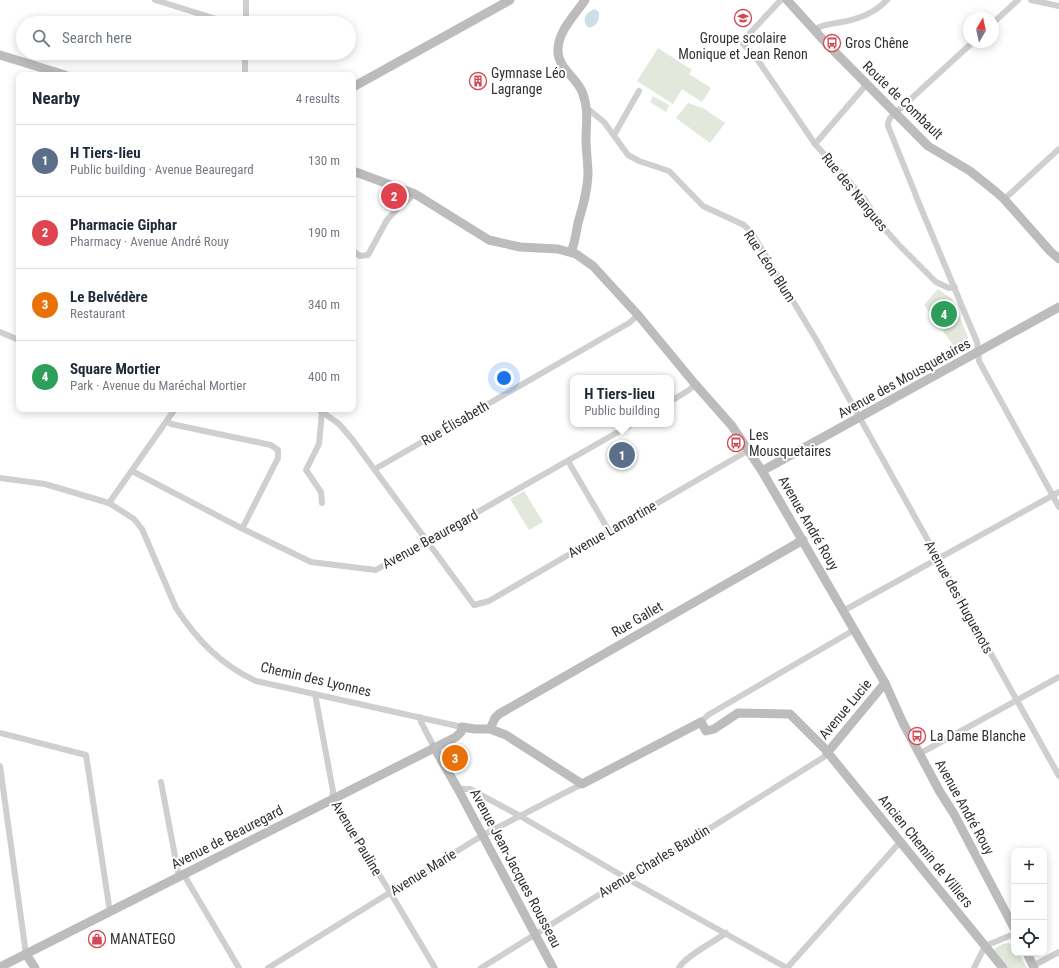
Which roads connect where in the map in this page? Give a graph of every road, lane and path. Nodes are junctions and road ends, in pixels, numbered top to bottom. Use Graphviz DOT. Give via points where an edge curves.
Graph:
graph roads {
  1 [pos="154,0"];
  2 [pos="246,0"];
  3 [pos="510,0"];
  4 [pos="585,0"];
  5 [pos="781,0"];
  6 [pos="787,0"];
  7 [pos="887,0"];
  8 [pos="1018,0"];
  9 [pos="1031,0"];
  10 [pos="1059,6"];
  11 [pos="206,16"];
  12 [pos="246,16"];
  13 [pos="999,17"];
  14 [pos="815,29"];
  15 [pos="966,48"];
  16 [pos="0,55"];
  17 [pos="16,60"];
  18 [pos="16,60"];
  19 [pos="245,60"];
  20 [pos="55,72"];
  21 [pos="245,72"];
  22 [pos="356,85"];
  23 [pos="866,85"];
  24 [pos="639,91"];
  25 [pos="587,108"];
  26 [pos="895,114"];
  27 [pos="614,135"];
  28 [pos="815,144"];
  29 [pos="1059,149"];
  30 [pos="356,172"];
  31 [pos="415,194"];
  32 [pos="1008,196"];
  33 [pos="571,252"];
  34 [pos="356,253"];
  35 [pos="1059,260"];
  36 [pos="955,287"];
  37 [pos="1059,307"];
  38 [pos="638,315"];
  39 [pos="0,332"];
  40 [pos="16,339"];
  41 [pos="979,352"];
  42 [pos="695,384"];
  43 [pos="674,399"];
  44 [pos="173,412"];
  45 [pos="320,412"];
  46 [pos="323,412"];
  47 [pos="860,418"];
  48 [pos="167,421"];
  49 [pos="627,427"];
  50 [pos="749,450"];
  51 [pos="568,461"];
  52 [pos="374,469"];
  53 [pos="132,471"];
  54 [pos="762,471"];
  55 [pos="0,478"];
  56 [pos="1059,492"];
  57 [pos="1053,495"];
  58 [pos="109,503"];
  59 [pos="322,503"];
  60 [pos="1059,507"];
  61 [pos="241,528"];
  62 [pos="609,530"];
  63 [pos="803,540"];
  64 [pos="427,542"];
  65 [pos="937,559"];
  66 [pos="843,611"];
  67 [pos="854,630"];
  68 [pos="1059,677"];
  69 [pos="885,683"];
  70 [pos="315,694"];
  71 [pos="1016,700"];
  72 [pos="422,718"];
  73 [pos="701,722"];
  74 [pos="462,726"];
  75 [pos="490,729"];
  76 [pos="0,733"];
  77 [pos="434,747"];
  78 [pos="826,753"];
  79 [pos="919,754"];
  80 [pos="0,766"];
  81 [pos="1059,776"];
  82 [pos="161,782"];
  83 [pos="582,784"];
  84 [pos="458,789"];
  85 [pos="332,799"];
  86 [pos="520,816"];
  87 [pos="482,835"];
  88 [pos="901,842"];
  89 [pos="181,876"];
  90 [pos="626,878"];
  91 [pos="390,892"];
  92 [pos="110,912"];
  93 [pos="1011,922"];
  94 [pos="726,933"];
  95 [pos="535,935"];
  96 [pos="1011,935"];
  97 [pos="985,946"];
  98 [pos="1059,952"];
  99 [pos="26,954"];
  100 [pos="1028,956"];
  101 [pos="0,967"];
  102 [pos="1034,967"];
  103 [pos="35,968"];
  104 [pos="239,968"];
  105 [pos="268,968"];
  106 [pos="435,968"];
  107 [pos="480,968"];
  108 [pos="553,968"];
  109 [pos="679,968"];
  110 [pos="787,968"];
  111 [pos="974,968"];
  112 [pos="1003,968"];
  1 -- 11 [label="street"];
  2 -- 12 [label="street"];
  3 -- 22 [label="street"];
  4 -- 25 [label="street" via="568,24 559,41 558,50 564,68 582,92"];
  5 -- 28 [label="street" via="743,44"];
  6 -- 14 [label="street, Route de Combault"];
  7 -- 14 [label="street" via="878,9 863,17"];
  8 -- 13 [label="street"];
  9 -- 10 [label="street"];
  14 -- 23 [label="street, Route de Combault"];
  15 -- 26 [label="street"];
  16 -- 17 [label="street"];
  18 -- 20 [label="street"];
  19 -- 21 [label="street"];
  23 -- 26 [label="street, Route de Combault"];
  23 -- 28 [label="street, Rue des Nangues"];
  24 -- 27 [label="street"];
  25 -- 27 [label="street, Rue Léon Blum" via="604,122"];
  25 -- 33 [label="street" via="586,199"];
  26 -- 32 [label="street, Route de Combault" via="928,146"];
  26 -- 36 [label="street" via="888,120 888,126 936,247"];
  27 -- 47 [label="street, Rue Léon Blum" via="631,157 668,171 703,206 748,228 815,336"];
  28 -- 36 [label="street, Rue des Nangues" via="863,197 882,226 899,245 936,282 949,288"];
  29 -- 32 [label="street"];
  30 -- 31 [label="street, Avenue André Rouy"];
  31 -- 33 [label="street, Avenue André Rouy" via="489,240 520,247"];
  31 -- 34 [label="street" via="387,220 368,256"];
  32 -- 35 [label="street, Route de Combault" via="1050,252"];
  33 -- 38 [label="street, Avenue André Rouy" via="593,266"];
  36 -- 41 [label="street"];
  37 -- 41 [label="street, Avenue des Mousquetaires"];
  38 -- 42 [label="street, Avenue André Rouy"];
  38 -- 52 [label="street, Rue Élisabeth"];
  39 -- 40 [label="street"];
  41 -- 47 [label="street, Avenue des Mousquetaires"];
  41 -- 57 [label="street" via="979,361"];
  42 -- 43 [label="street"];
  42 -- 50 [label="street, Avenue André Rouy" via="732,426"];
  44 -- 48 [label="street"];
  45 -- 59 [label="street" via="319,444 306,470 321,492"];
  46 -- 52 [label="street" via="339,424"];
  47 -- 54 [label="street, Avenue des Mousquetaires"];
  47 -- 65 [label="street, Avenue des Huguenots"];
  48 -- 53 [label="street"];
  48 -- 61 [label="street" via="171,424 271,444 278,450 278,458"];
  49 -- 51 [label="street, Avenue Beauregard"];
  50 -- 54 [label="street, Avenue André Rouy"];
  50 -- 62 [label="street, Avenue Lamartine"];
  51 -- 62 [label="street"];
  51 -- 64 [label="street, Avenue Beauregard"];
  52 -- 64 [label="street"];
  53 -- 58 [label="street"];
  53 -- 61 [label="street, Avenue Beauregard"];
  54 -- 63 [label="street, Avenue André Rouy"];
  55 -- 58 [label="street, Chemin des Lyonnes" via="45,484"];
  56 -- 57 [label="street"];
  57 -- 60 [label="street"];
  57 -- 65 [label="street"];
  58 -- 70 [label="street, Chemin des Lyonnes" via="134,519 142,529 176,608 206,647 241,674"];
  61 -- 64 [label="street, Avenue Beauregard" via="311,562 376,570"];
  62 -- 64 [label="street, Avenue Lamartine" via="489,601 474,605"];
  63 -- 66 [label="street, Avenue André Rouy"];
  63 -- 75 [label="street, Rue Gallet" via="499,714"];
  65 -- 66 [label="street"];
  65 -- 71 [label="street, Avenue des Huguenots"];
  66 -- 67 [label="street, Avenue André Rouy"];
  67 -- 69 [label="street, Avenue André Rouy"];
  67 -- 73 [label="street" via="708,715"];
  68 -- 71 [label="street"];
  69 -- 78 [label="street, Avenue Lucie"];
  69 -- 79 [label="street, Avenue André Rouy"];
  70 -- 72 [label="street, Chemin des Lyonnes"];
  70 -- 85 [label="street, Avenue Pauline" via="333,791"];
  71 -- 79 [label="street"];
  71 -- 81 [label="street, Avenue des Huguenots"];
  72 -- 74 [label="street, Chemin des Lyonnes"];
  72 -- 77 [label="street, Avenue Jean-Jacques Rousseau" via="421,722"];
  73 -- 78 [label="street, Ancien Chemin de Villiers" via="706,731 714,729 738,713 790,714"];
  73 -- 83 [label="street"];
  74 -- 75 [label="street, Chemin des Lyonnes"];
  74 -- 77 [label="street, Avenue de Beauregard" via="458,736"];
  75 -- 83 [label="street, Chemin des Lyonnes" via="514,740"];
  76 -- 92 [label="street" via="86,755"];
  77 -- 84 [label="street, Avenue Jean-Jacques Rousseau"];
  77 -- 85 [label="street, Avenue de Beauregard"];
  78 -- 88 [label="street, Ancien Chemin de Villiers"];
  78 -- 90 [label="street, Avenue Charles Baudin" via="824,757 635,875"];
  79 -- 93 [label="street, Avenue André Rouy"];
  80 -- 99 [label="street"];
  82 -- 89 [label="street"];
  83 -- 86 [label="street, Avenue Marie"];
  84 -- 86 [label="street" via="470,788"];
  84 -- 87 [label="street, Avenue Jean-Jacques Rousseau"];
  85 -- 89 [label="street, Avenue de Beauregard"];
  85 -- 91 [label="street, Avenue Pauline"];
  86 -- 87 [label="street, Avenue Marie"];
  86 -- 90 [label="street"];
  87 -- 91 [label="street, Avenue Marie"];
  87 -- 95 [label="street, Avenue Jean-Jacques Rousseau"];
  88 -- 97 [label="street, Ancien Chemin de Villiers"];
  88 -- 110 [label="street"];
  89 -- 92 [label="street, Avenue de Beauregard"];
  89 -- 104 [label="street"];
  90 -- 94 [label="street"];
  90 -- 95 [label="street, Avenue Charles Baudin"];
  91 -- 105 [label="street, Avenue Marie"];
  91 -- 106 [label="street, Avenue Pauline"];
  92 -- 99 [label="street, Avenue de Beauregard"];
  94 -- 109 [label="street" via="689,957"];
  94 -- 110 [label="street"];
  95 -- 107 [label="street, Avenue Charles Baudin"];
  95 -- 108 [label="street, Avenue Jean-Jacques Rousseau"];
  96 -- 97 [label="street"];
  97 -- 111 [label="street"];
  97 -- 112 [label="street, Ancien Chemin de Villiers"];
  98 -- 102 [label="street"];
  99 -- 101 [label="street, Avenue de Beauregard"];
  99 -- 103 [label="street"];
  100 -- 102 [label="street"];
}
